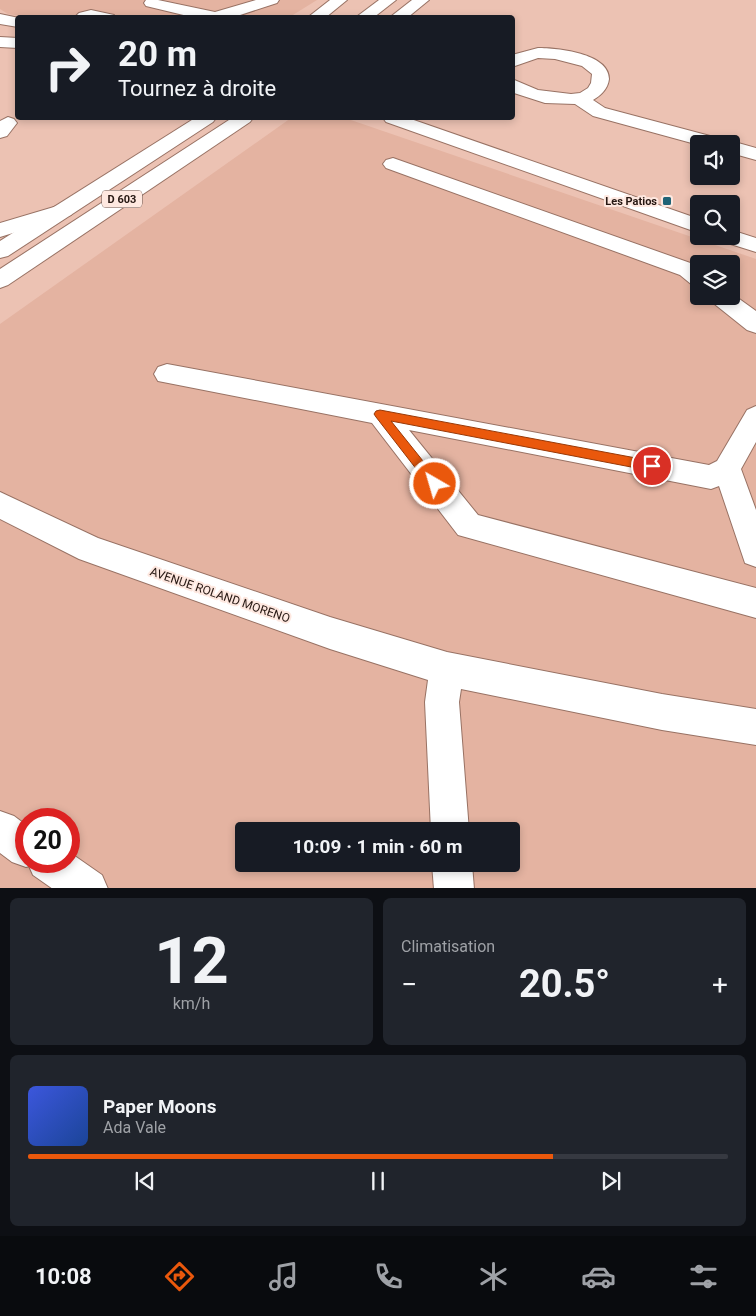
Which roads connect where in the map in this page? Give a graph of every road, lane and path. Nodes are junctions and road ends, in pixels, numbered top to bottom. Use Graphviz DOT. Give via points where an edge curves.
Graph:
graph roads {
  1 [pos="272,0"];
  2 [pos="340,0"];
  3 [pos="389,0"];
  4 [pos="422,0"];
  5 [pos="151,3"];
  6 [pos="85,15"];
  7 [pos="99,15"];
  8 [pos="205,15"];
  9 [pos="221,15"];
  10 [pos="318,15"];
  11 [pos="366,15"];
  12 [pos="400,15"];
  13 [pos="0,19"];
  14 [pos="15,22"];
  15 [pos="0,42"];
  16 [pos="15,43"];
  17 [pos="515,61"];
  18 [pos="515,86"];
  19 [pos="577,98"];
  20 [pos="204,120"];
  21 [pos="241,120"];
  22 [pos="398,120"];
  23 [pos="690,136"];
  24 [pos="740,150"];
  25 [pos="756,154"];
  26 [pos="393,164"];
  27 [pos="135,191"];
  28 [pos="64,210"];
  29 [pos="690,223"];
  30 [pos="0,230"];
  31 [pos="740,240"];
  32 [pos="756,245"];
  33 [pos="0,252"];
  34 [pos="690,272"];
  35 [pos="0,280"];
  36 [pos="0,293"];
  37 [pos="732,305"];
  38 [pos="756,324"];
  39 [pos="167,374"];
  40 [pos="380,414"];
  41 [pos="756,417"];
  42 [pos="727,469"];
  43 [pos="0,505"];
  44 [pos="756,553"];
  45 [pos="756,603"];
  46 [pos="447,669"];
  47 [pos="756,727"];
  48 [pos="449,822"];
  49 [pos="0,830"];
  50 [pos="15,840"];
  51 [pos="453,872"];
  52 [pos="65,873"];
  53 [pos="88,888"];
  54 [pos="454,888"];
  1 -- 9 [label="main road"];
  2 -- 10 [label="main road"];
  3 -- 11 [label="main road"];
  4 -- 12 [label="main road"];
  5 -- 8 [label="main road"];
  6 -- 7 [label="main road"];
  13 -- 14 [label="main road"];
  15 -- 16 [label="main road"];
  17 -- 19 [label="main road" via="527,55 552,53 588,63 596,69 600,83 589,95"];
  18 -- 19 [label="main road" via="538,97"];
  19 -- 23 [label="main road" via="599,112"];
  20 -- 28 [label="main road, D 603"];
  21 -- 27 [label="main road, D 603"];
  22 -- 29 [label="main road"];
  24 -- 25 [label="main road"];
  26 -- 34 [label="main road"];
  27 -- 35 [label="main road, D 603"];
  27 -- 36 [label="main road" via="74,242"];
  28 -- 30 [label="main road"];
  28 -- 33 [label="main road, D 603"];
  31 -- 32 [label="main road"];
  37 -- 38 [label="main road"];
  39 -- 40 [label="main road"];
  40 -- 42 [label="main road" via="711,477"];
  40 -- 45 [label="main road" via="469,526"];
  41 -- 42 [label="main road"];
  42 -- 44 [label="main road"];
  43 -- 46 [label="main road, AVENUE ROLAND MORENO" via="90,549 330,633"];
  46 -- 47 [label="main road, AVENUE ROLAND MORENO" via="662,712"];
  46 -- 48 [label="main road" via="442,702"];
  49 -- 50 [label="main road"];
  51 -- 54 [label="main road"];
  52 -- 53 [label="main road"];
}
